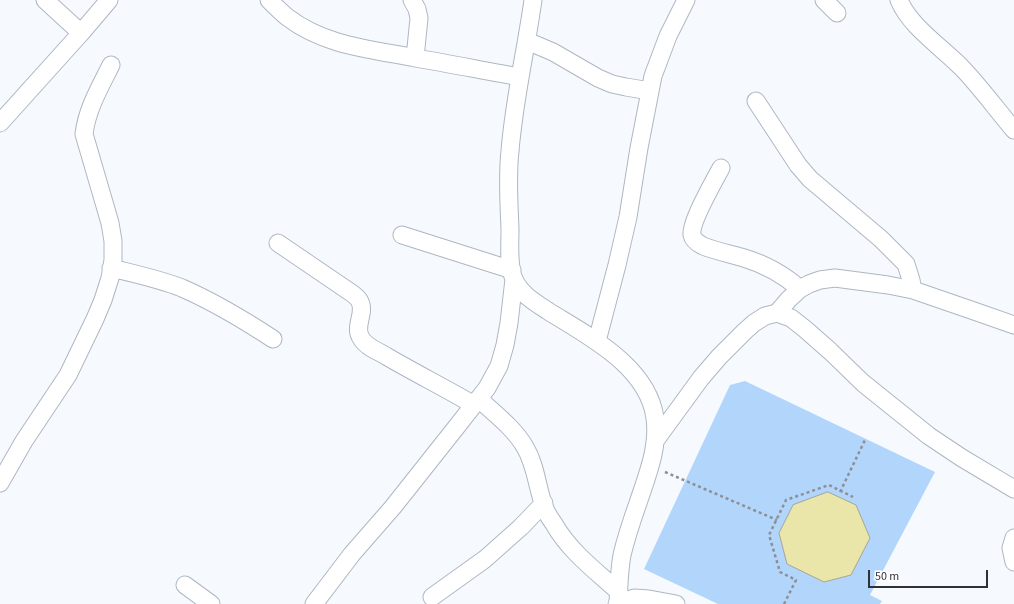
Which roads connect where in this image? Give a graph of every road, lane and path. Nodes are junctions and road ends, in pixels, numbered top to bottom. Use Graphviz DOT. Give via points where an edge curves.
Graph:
graph roads {
  1 [pos="45,0"];
  2 [pos="109,0"];
  3 [pos="269,0"];
  4 [pos="412,0"];
  5 [pos="534,0"];
  6 [pos="686,0"];
  7 [pos="824,0"];
  8 [pos="899,0"];
  9 [pos="837,13"];
  10 [pos="81,33"];
  11 [pos="527,41"];
  12 [pos="415,58"];
  13 [pos="111,65"];
  14 [pos="520,78"];
  15 [pos="650,91"];
  16 [pos="756,101"];
  17 [pos="0,123"];
  18 [pos="1014,130"];
  19 [pos="721,168"];
  20 [pos="402,235"];
  21 [pos="278,243"];
  22 [pos="111,268"];
  23 [pos="513,274"];
  24 [pos="800,289"];
  25 [pos="913,290"];
  26 [pos="777,313"];
  27 [pos="1014,325"];
  28 [pos="273,339"];
  29 [pos="597,341"];
  30 [pos="476,402"];
  31 [pos="866,440"];
  32 [pos="655,441"];
  33 [pos="650,466"];
  34 [pos="0,483"];
  35 [pos="1014,489"];
  36 [pos="840,492"];
  37 [pos="853,497"];
  38 [pos="544,503"];
  39 [pos="776,520"];
  40 [pos="1014,538"];
  41 [pos="1014,562"];
  42 [pos="185,585"];
  43 [pos="432,597"];
  44 [pos="622,601"];
  45 [pos="211,604"];
  46 [pos="314,604"];
  47 [pos="676,604"];
  48 [pos="784,604"];
  1 -- 10 [label="street"];
  2 -- 10 [label="street"];
  3 -- 12 [label="street" via="297,24 329,40"];
  4 -- 12 [label="street" via="420,18"];
  5 -- 11 [label="street"];
  6 -- 15 [label="street" via="668,36"];
  7 -- 9 [label="street"];
  8 -- 18 [label="street" via="909,17 963,69"];
  10 -- 17 [label="street"];
  11 -- 14 [label="street"];
  11 -- 15 [label="street" via="612,84"];
  12 -- 14 [label="street"];
  13 -- 22 [label="street" via="90,109 84,134 110,223 113,241"];
  14 -- 23 [label="street" via="509,152 510,265"];
  15 -- 29 [label="street" via="627,224"];
  16 -- 25 [label="street" via="810,179 881,239 906,264"];
  19 -- 24 [label="street" via="705,197 693,228 692,236 695,241 702,246 746,258 778,273"];
  20 -- 23 [label="street"];
  21 -- 30 [label="street" via="359,299 362,307 360,338 366,344 405,368"];
  22 -- 28 [label="street" via="181,288 226,310"];
  22 -- 34 [label="street" via="103,300 68,375 24,441"];
  23 -- 29 [label="street" via="521,290 534,302"];
  23 -- 30 [label="street" via="509,322 499,366"];
  24 -- 25 [label="street" via="820,280 835,278"];
  24 -- 26 [label="street"];
  25 -- 27 [label="street"];
  26 -- 32 [label="street" via="765,316 754,323 719,357"];
  26 -- 35 [label="street" via="791,318 862,383 929,436"];
  29 -- 32 [label="street" via="637,376 649,396 655,417"];
  30 -- 38 [label="street" via="518,436 531,460"];
  30 -- 46 [label="street"];
  31 -- 36 [label="path"];
  32 -- 33 [label="street"];
  33 -- 39 [label="path"];
  33 -- 44 [label="street" via="622,557"];
  36 -- 37 [label="path"];
  36 -- 39 [label="path" via="829,486 786,500"];
  38 -- 43 [label="street" via="485,559"];
  38 -- 44 [label="street" via="565,541"];
  39 -- 48 [label="path" via="769,535 780,572 796,580"];
  40 -- 41 [label="street" via="1011,548"];
  42 -- 45 [label="street"];
  44 -- 47 [label="street" via="634,598"];
}
